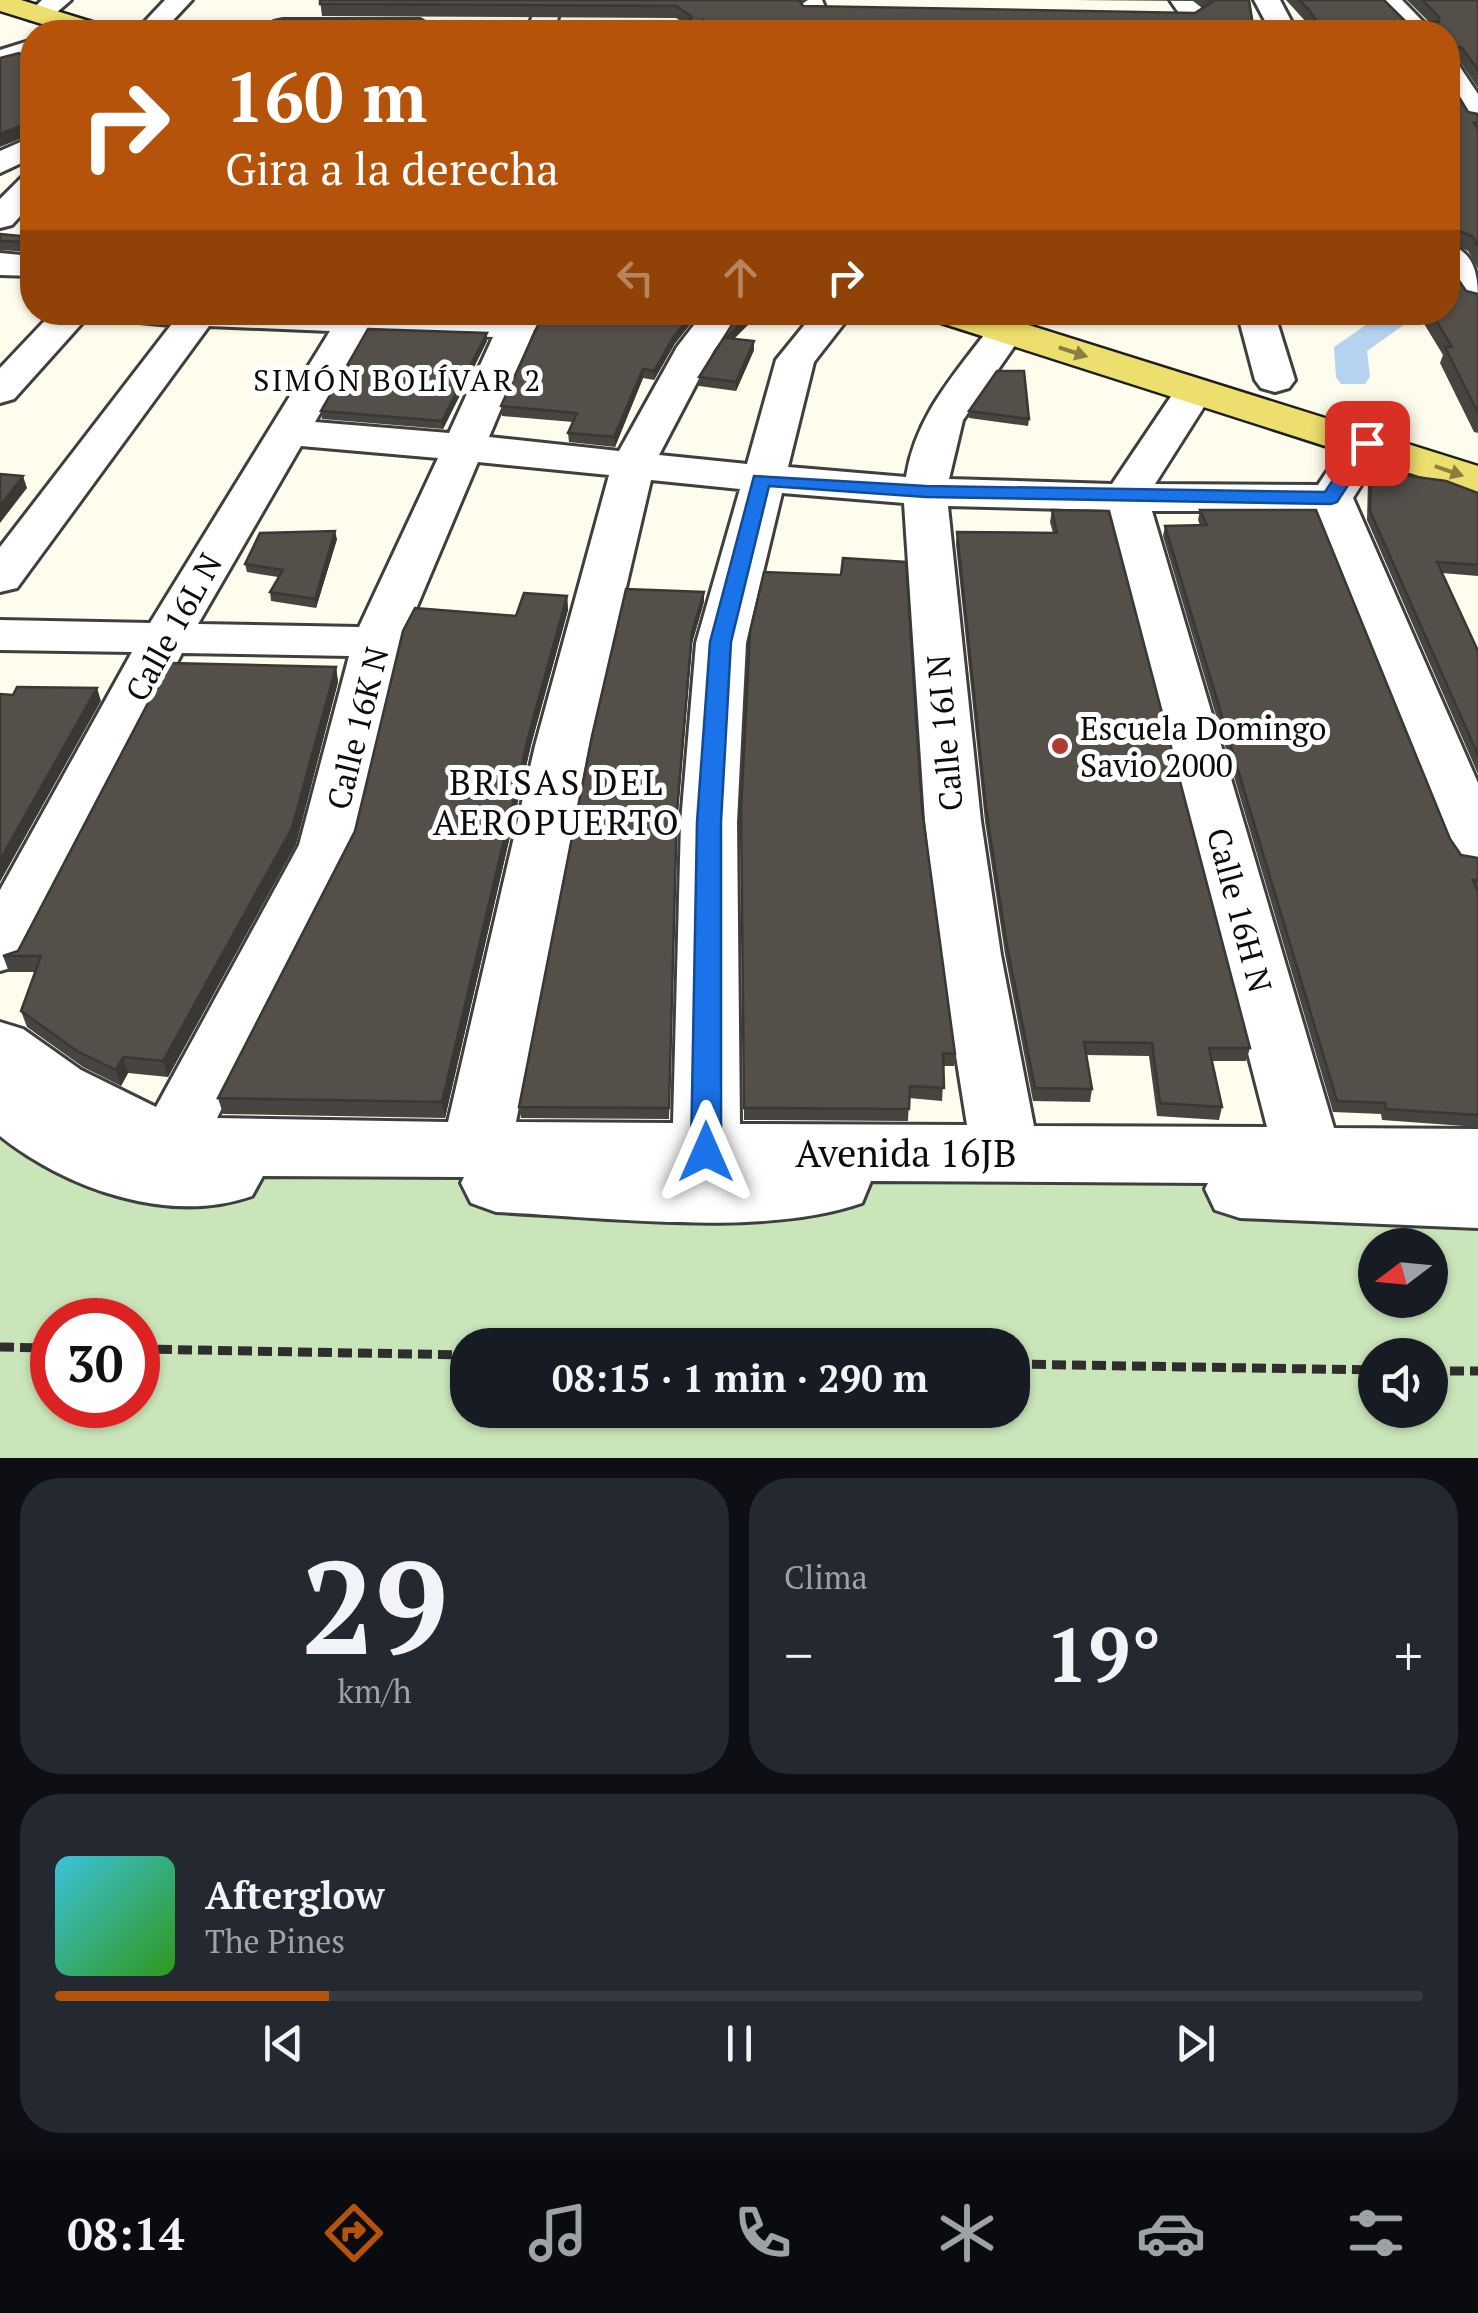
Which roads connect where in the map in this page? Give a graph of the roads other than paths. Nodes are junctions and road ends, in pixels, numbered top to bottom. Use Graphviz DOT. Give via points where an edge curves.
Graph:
graph roads {
  1 [pos="179,0"];
  2 [pos="1266,0"];
  3 [pos="1387,0"];
  4 [pos="0,2"];
  5 [pos="49,8"];
  6 [pos="850,10"];
  7 [pos="1155,12"];
  8 [pos="815,14"];
  9 [pos="1194,15"];
  10 [pos="72,20"];
  11 [pos="160,20"];
  12 [pos="1282,20"];
  13 [pos="1408,20"];
  14 [pos="1460,100"];
  15 [pos="1473,132"];
  16 [pos="20,196"];
  17 [pos="0,218"];
  18 [pos="1460,271"];
  19 [pos="1478,296"];
  20 [pos="62,325"];
  21 [pos="190,325"];
  22 [pos="352,325"];
  23 [pos="521,325"];
  24 [pos="714,325"];
  25 [pos="824,325"];
  26 [pos="1024,325"];
  27 [pos="1033,325"];
  28 [pos="1036,325"];
  29 [pos="1252,325"];
  30 [pos="1194,391"];
  31 [pos="0,392"];
  32 [pos="1262,394"];
  33 [pos="1351,427"];
  34 [pos="285,432"];
  35 [pos="461,445"];
  36 [pos="1478,448"];
  37 [pos="634,464"];
  38 [pos="761,480"];
  39 [pos="1478,481"];
  40 [pos="926,492"];
  41 [pos="1126,496"];
  42 [pos="1331,498"];
  43 [pos="0,578"];
  44 [pos="0,635"];
  45 [pos="165,638"];
  46 [pos="377,642"];
  47 [pos="1478,848"];
  48 [pos="0,950"];
  49 [pos="0,1048"];
  50 [pos="0,1099"];
  51 [pos="172,1140"];
  52 [pos="476,1150"];
  53 [pos="706,1152"];
  54 [pos="1006,1154"];
  55 [pos="1308,1156"];
  56 [pos="1478,1157"];
  57 [pos="1478,1200"];
  1 -- 11 [label="street"];
  2 -- 12 [label="street"];
  3 -- 13 [label="street"];
  4 -- 5 [label="main road"];
  5 -- 10 [label="main road"];
  6 -- 8 [label="street"];
  7 -- 9 [label="street"];
  14 -- 15 [label="street"];
  16 -- 17 [label="street"];
  18 -- 19 [label="street"];
  20 -- 31 [label="street"];
  21 -- 43 [label="street"];
  22 -- 34 [label="street, Calle 16L N"];
  23 -- 35 [label="street, Calle 16K N"];
  24 -- 37 [label="street"];
  25 -- 38 [label="street" via="794,360"];
  26 -- 40 [label="street, Calle 16I N" via="938,429"];
  27 -- 30 [label="main road, one-way"];
  28 -- 32 [label="main road"];
  29 -- 32 [label="street"];
  30 -- 32 [label="main road"];
  30 -- 41 [label="street"];
  32 -- 33 [label="main road"];
  33 -- 36 [label="main road"];
  33 -- 39 [label="main road, one-way"];
  33 -- 42 [label="street"];
  34 -- 35 [label="street"];
  34 -- 45 [label="street, Calle 16L N"];
  35 -- 37 [label="street"];
  35 -- 46 [label="street, Calle 16K N"];
  37 -- 38 [label="street"];
  37 -- 52 [label="street" via="571,708"];
  38 -- 40 [label="street"];
  38 -- 53 [label="street" via="721,642 709,822"];
  40 -- 41 [label="street"];
  40 -- 54 [label="street, Calle 16I N" via="963,920"];
  41 -- 42 [label="street"];
  41 -- 55 [label="street, Calle 16H N"];
  42 -- 47 [label="street"];
  44 -- 45 [label="street"];
  45 -- 46 [label="street"];
  45 -- 48 [label="street, Calle 16L N"];
  46 -- 51 [label="street, Calle 16K N" via="327,846"];
  49 -- 51 [label="street, Avenida 16JB" via="78,1101"];
  50 -- 57 [label="street" via="64,1146 113,1166 159,1174 724,1193 893,1178"];
  51 -- 52 [label="street, Avenida 16JB" via="252,1148"];
  52 -- 53 [label="street, Avenida 16JB"];
  53 -- 54 [label="street, Avenida 16JB"];
  54 -- 55 [label="street, Avenida 16JB"];
  55 -- 56 [label="street, Avenida 16JB"];
}
